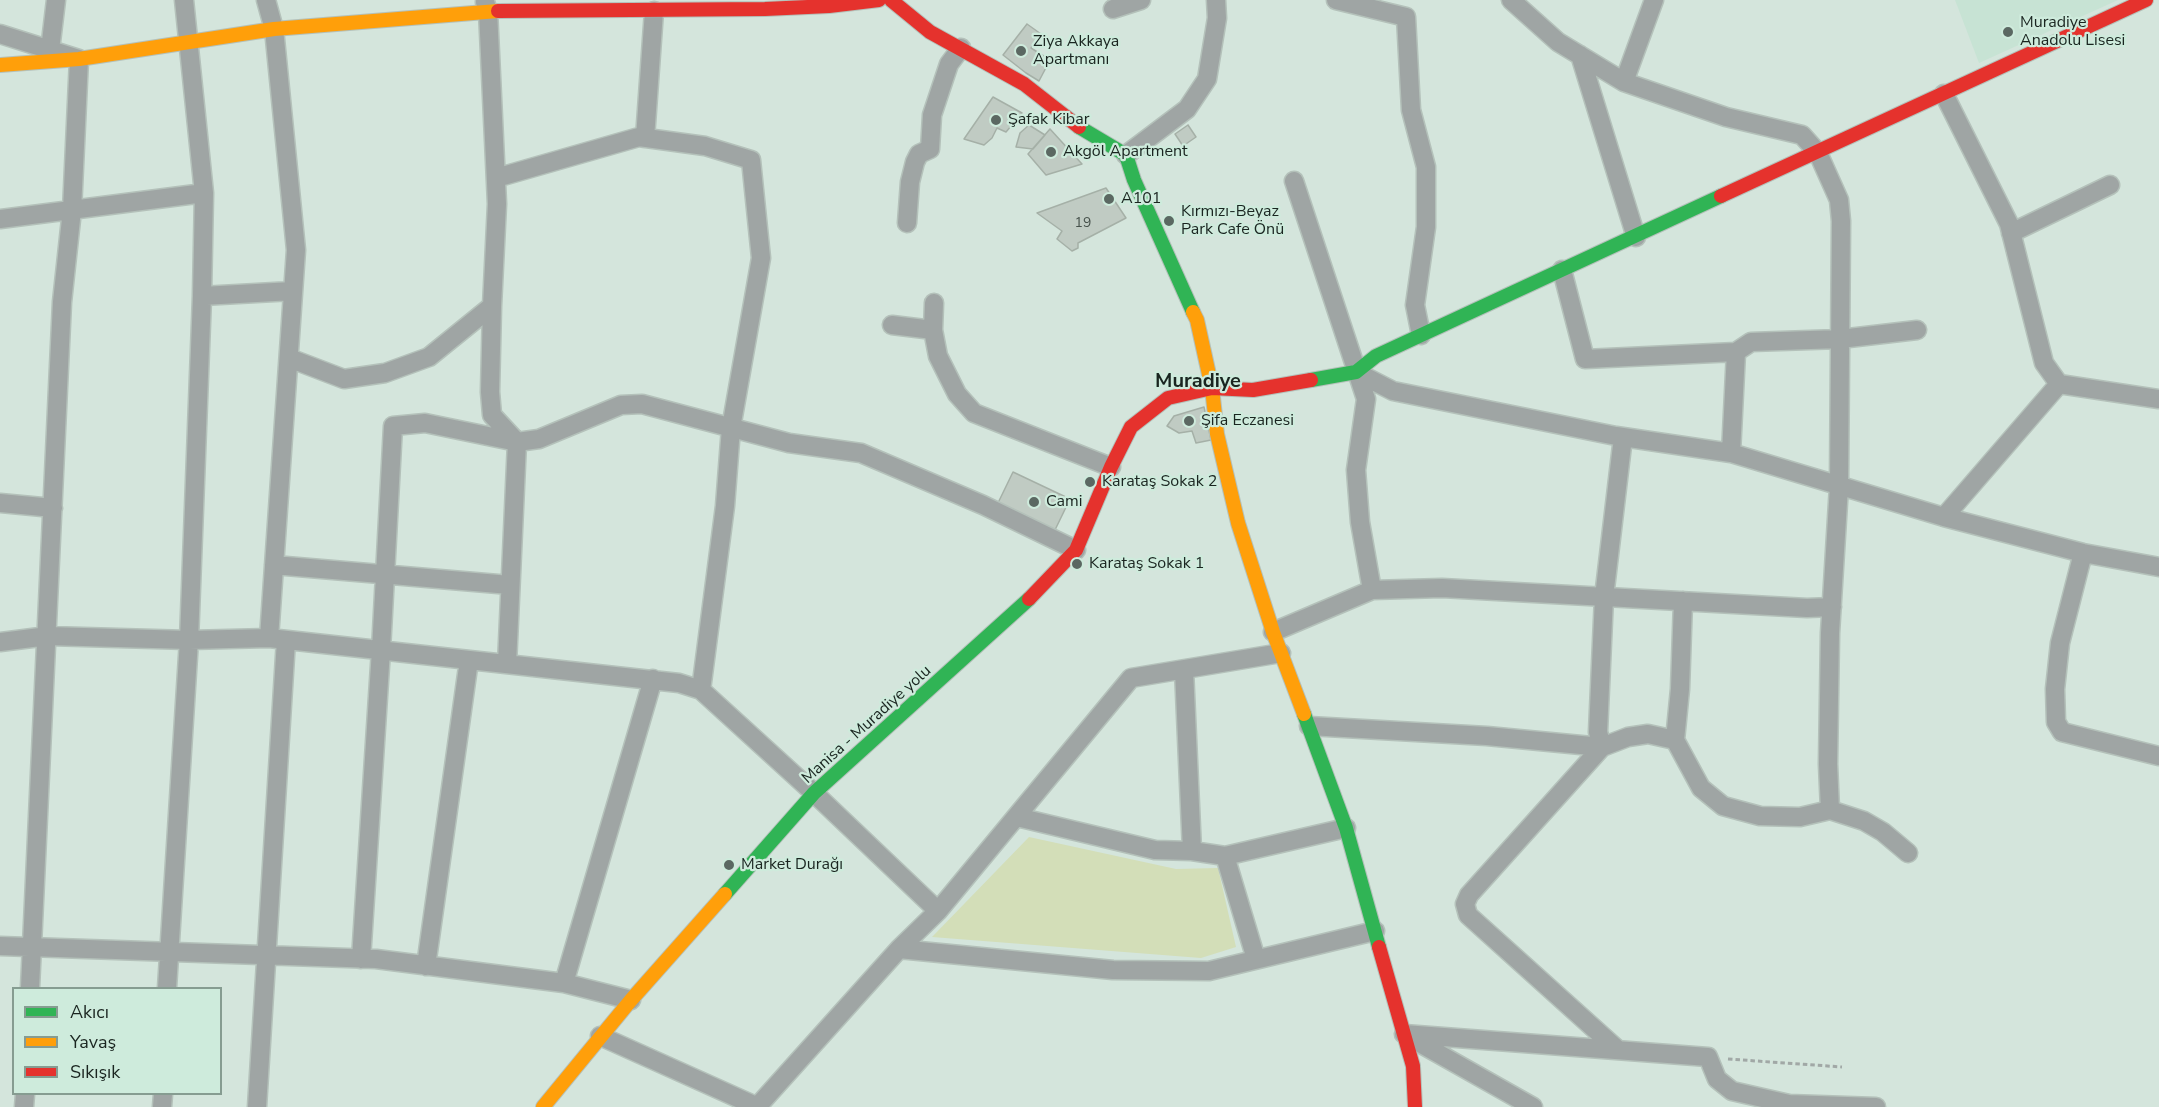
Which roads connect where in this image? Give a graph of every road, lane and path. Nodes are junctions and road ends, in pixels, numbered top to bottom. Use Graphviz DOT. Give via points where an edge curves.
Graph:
graph roads {
  1 [pos="56,0"];
  2 [pos="184,0"];
  3 [pos="266,0"];
  4 [pos="879,0"];
  5 [pos="891,0"];
  6 [pos="1142,0"];
  7 [pos="1216,0"];
  8 [pos="1336,0"];
  9 [pos="1511,0"];
  10 [pos="1654,0"];
  11 [pos="2146,0"];
  12 [pos="486,5"];
  13 [pos="606,5"];
  14 [pos="1113,9"];
  15 [pos="654,11"];
  16 [pos="274,29"];
  17 [pos="0,34"];
  18 [pos="190,42"];
  19 [pos="961,48"];
  20 [pos="50,50"];
  21 [pos="1580,55"];
  22 [pos="80,59"];
  23 [pos="0,65"];
  24 [pos="1624,81"];
  25 [pos="1944,94"];
  26 [pos="645,138"];
  27 [pos="1818,153"];
  28 [pos="1126,155"];
  29 [pos="496,178"];
  30 [pos="1294,181"];
  31 [pos="2110,185"];
  32 [pos="204,193"];
  33 [pos="72,210"];
  34 [pos="0,219"];
  35 [pos="907,223"];
  36 [pos="2011,233"];
  37 [pos="1636,237"];
  38 [pos="1562,270"];
  39 [pos="293,291"];
  40 [pos="202,296"];
  41 [pos="934,303"];
  42 [pos="492,306"];
  43 [pos="892,325"];
  44 [pos="933,330"];
  45 [pos="1917,330"];
  46 [pos="1421,335"];
  47 [pos="1840,339"];
  48 [pos="1736,351"];
  49 [pos="289,358"];
  50 [pos="1356,372"];
  51 [pos="2059,384"];
  52 [pos="1212,388"];
  53 [pos="2159,399"];
  54 [pos="730,428"];
  55 [pos="1623,437"];
  56 [pos="517,442"];
  57 [pos="1731,453"];
  58 [pos="1111,468"];
  59 [pos="1839,486"];
  60 [pos="0,503"];
  61 [pos="53,508"];
  62 [pos="1944,517"];
  63 [pos="1076,550"];
  64 [pos="2083,553"];
  65 [pos="274,565"];
  66 [pos="2159,567"];
  67 [pos="384,575"];
  68 [pos="510,585"];
  69 [pos="1372,590"];
  70 [pos="1604,597"];
  71 [pos="1683,601"];
  72 [pos="1832,607"];
  73 [pos="1273,632"];
  74 [pos="48,636"];
  75 [pos="277,639"];
  76 [pos="189,640"];
  77 [pos="0,642"];
  78 [pos="381,650"];
  79 [pos="1281,653"];
  80 [pos="469,660"];
  81 [pos="507,664"];
  82 [pos="1184,670"];
  83 [pos="653,679"];
  84 [pos="701,690"];
  85 [pos="1308,726"];
  86 [pos="1675,740"];
  87 [pos="1602,747"];
  88 [pos="2159,756"];
  89 [pos="814,793"];
  90 [pos="1830,810"];
  91 [pos="1017,817"];
  92 [pos="1346,828"];
  93 [pos="1192,851"];
  94 [pos="1908,853"];
  95 [pos="1225,856"];
  96 [pos="938,911"];
  97 [pos="1375,931"];
  98 [pos="0,946"];
  99 [pos="32,947"];
  100 [pos="899,949"];
  101 [pos="169,953"];
  102 [pos="266,956"];
  103 [pos="361,959"];
  104 [pos="1256,959"];
  105 [pos="426,966"];
  106 [pos="564,983"];
  107 [pos="30,987"];
  108 [pos="167,987"];
  109 [pos="631,1000"];
  110 [pos="1404,1034"];
  111 [pos="600,1036"];
  112 [pos="1617,1050"];
  113 [pos="1708,1057"];
  114 [pos="1842,1067"];
  115 [pos="1789,1105"];
  116 [pos="257,1107"];
  117 [pos="543,1107"];
  118 [pos="757,1107"];
  119 [pos="1414,1107"];
  120 [pos="1533,1107"];
  121 [pos="1876,1107"];
  1 -- 20 [label="street"];
  2 -- 18 [label="street"];
  3 -- 16 [label="street"];
  4 -- 15 [label="main road" via="829,6"];
  5 -- 19 [label="main road" via="930,32"];
  6 -- 14 [label="street"];
  7 -- 28 [label="street" via="1217,18 1207,79 1187,109"];
  8 -- 46 [label="street" via="1406,17 1411,110 1425,167 1426,227 1415,305"];
  9 -- 21 [label="street" via="1558,42"];
  10 -- 24 [label="street"];
  11 -- 25 [label="main road"];
  12 -- 13 [label="main road"];
  12 -- 16 [label="main road"];
  12 -- 29 [label="street"];
  13 -- 15 [label="main road"];
  15 -- 26 [label="street"];
  16 -- 18 [label="main road"];
  16 -- 39 [label="street" via="296,250"];
  17 -- 20 [label="street"];
  18 -- 22 [label="main road"];
  18 -- 32 [label="street"];
  19 -- 28 [label="main road" via="1024,84 1086,132"];
  19 -- 35 [label="street" via="948,64 932,115 930,149 919,154 915,162"];
  20 -- 22 [label="street"];
  21 -- 24 [label="street"];
  21 -- 37 [label="street"];
  22 -- 23 [label="main road"];
  22 -- 33 [label="street"];
  24 -- 27 [label="street" via="1726,117 1802,135"];
  25 -- 27 [label="main road"];
  25 -- 36 [label="street"];
  26 -- 29 [label="street"];
  26 -- 54 [label="street" via="705,146 751,159 761,258"];
  27 -- 37 [label="main road"];
  27 -- 47 [label="street" via="1839,200"];
  28 -- 52 [label="main road" via="1197,320"];
  29 -- 42 [label="street"];
  30 -- 50 [label="street"];
  31 -- 36 [label="street"];
  32 -- 33 [label="street"];
  32 -- 40 [label="street"];
  33 -- 34 [label="street"];
  33 -- 61 [label="street" via="62,302"];
  36 -- 51 [label="street" via="2044,363"];
  37 -- 38 [label="main road"];
  38 -- 46 [label="main road"];
  38 -- 48 [label="street" via="1585,358"];
  39 -- 40 [label="street"];
  39 -- 49 [label="street"];
  40 -- 76 [label="street"];
  41 -- 44 [label="street"];
  42 -- 49 [label="street" via="429,357 385,373 344,379"];
  42 -- 56 [label="street" via="492,415"];
  43 -- 44 [label="street"];
  44 -- 58 [label="street" via="947,376 974,413"];
  45 -- 47 [label="street"];
  46 -- 50 [label="main road" via="1376,356"];
  47 -- 48 [label="street" via="1751,342"];
  47 -- 59 [label="street"];
  48 -- 57 [label="street"];
  49 -- 65 [label="street"];
  50 -- 52 [label="main road, Manisa - Muradiye yolu" via="1253,390"];
  50 -- 55 [label="street" via="1393,391"];
  50 -- 69 [label="street" via="1366,399 1356,470"];
  51 -- 53 [label="street"];
  51 -- 62 [label="street"];
  52 -- 58 [label="main road, Manisa - Muradiye yolu" via="1168,398 1131,427"];
  52 -- 73 [label="main road" via="1216,434 1238,523"];
  54 -- 56 [label="street" via="642,404 621,405 539,439"];
  54 -- 63 [label="street" via="789,443 861,453"];
  54 -- 84 [label="street" via="725,506"];
  55 -- 57 [label="street"];
  55 -- 70 [label="street"];
  56 -- 67 [label="street" via="425,423 393,426"];
  56 -- 68 [label="street"];
  57 -- 59 [label="street"];
  58 -- 63 [label="main road, Manisa - Muradiye yolu"];
  59 -- 62 [label="street"];
  59 -- 72 [label="street"];
  60 -- 61 [label="street"];
  61 -- 74 [label="street"];
  62 -- 64 [label="street"];
  63 -- 89 [label="main road, Manisa - Muradiye yolu" via="1017,612"];
  64 -- 66 [label="street"];
  64 -- 88 [label="street" via="2060,643 2056,722 2062,732"];
  65 -- 67 [label="street"];
  65 -- 75 [label="street"];
  67 -- 68 [label="street"];
  67 -- 78 [label="street"];
  68 -- 81 [label="street"];
  69 -- 70 [label="street" via="1442,588"];
  69 -- 73 [label="street"];
  70 -- 71 [label="street"];
  70 -- 87 [label="street" via="1598,732"];
  71 -- 72 [label="street"];
  71 -- 86 [label="street"];
  72 -- 90 [label="street"];
  73 -- 79 [label="main road"];
  74 -- 76 [label="street"];
  74 -- 77 [label="street"];
  74 -- 99 [label="street"];
  75 -- 76 [label="street"];
  75 -- 78 [label="street"];
  75 -- 102 [label="street"];
  76 -- 101 [label="street"];
  78 -- 80 [label="street"];
  78 -- 103 [label="street"];
  79 -- 82 [label="street"];
  79 -- 85 [label="main road"];
  80 -- 81 [label="street"];
  80 -- 105 [label="street"];
  81 -- 83 [label="street"];
  82 -- 91 [label="street" via="1131,678"];
  82 -- 93 [label="street"];
  83 -- 84 [label="street"];
  83 -- 106 [label="street"];
  84 -- 89 [label="street"];
  85 -- 87 [label="street"];
  85 -- 92 [label="main road"];
  86 -- 87 [label="street" via="1648,734"];
  86 -- 90 [label="street" via="1701,788 1723,806 1760,816 1800,817"];
  87 -- 112 [label="street" via="1465,904 1468,915"];
  89 -- 96 [label="street"];
  89 -- 109 [label="main road, Manisa - Muradiye yolu"];
  90 -- 94 [label="street" via="1864,821"];
  91 -- 93 [label="street" via="1155,850"];
  91 -- 96 [label="street"];
  92 -- 95 [label="street"];
  92 -- 97 [label="main road"];
  93 -- 95 [label="street"];
  95 -- 104 [label="street"];
  96 -- 100 [label="street"];
  97 -- 104 [label="street"];
  97 -- 110 [label="main road"];
  98 -- 99 [label="street"];
  99 -- 101 [label="street"];
  99 -- 107 [label="street"];
  100 -- 104 [label="street" via="1113,970 1209,971"];
  100 -- 118 [label="street"];
  101 -- 102 [label="street"];
  101 -- 108 [label="street"];
  102 -- 103 [label="street"];
  102 -- 116 [label="street"];
  103 -- 105 [label="street"];
  105 -- 106 [label="street"];
  106 -- 109 [label="street"];
  109 -- 111 [label="main road, Manisa - Muradiye yolu"];
  110 -- 112 [label="street"];
  110 -- 119 [label="main road" via="1413,1066"];
  110 -- 120 [label="street"];
  111 -- 117 [label="main road, Manisa - Muradiye yolu"];
  111 -- 118 [label="street"];
  112 -- 113 [label="street"];
  113 -- 114 [label="path"];
  113 -- 115 [label="street" via="1717,1079 1732,1090"];
  115 -- 121 [label="street"];
}
